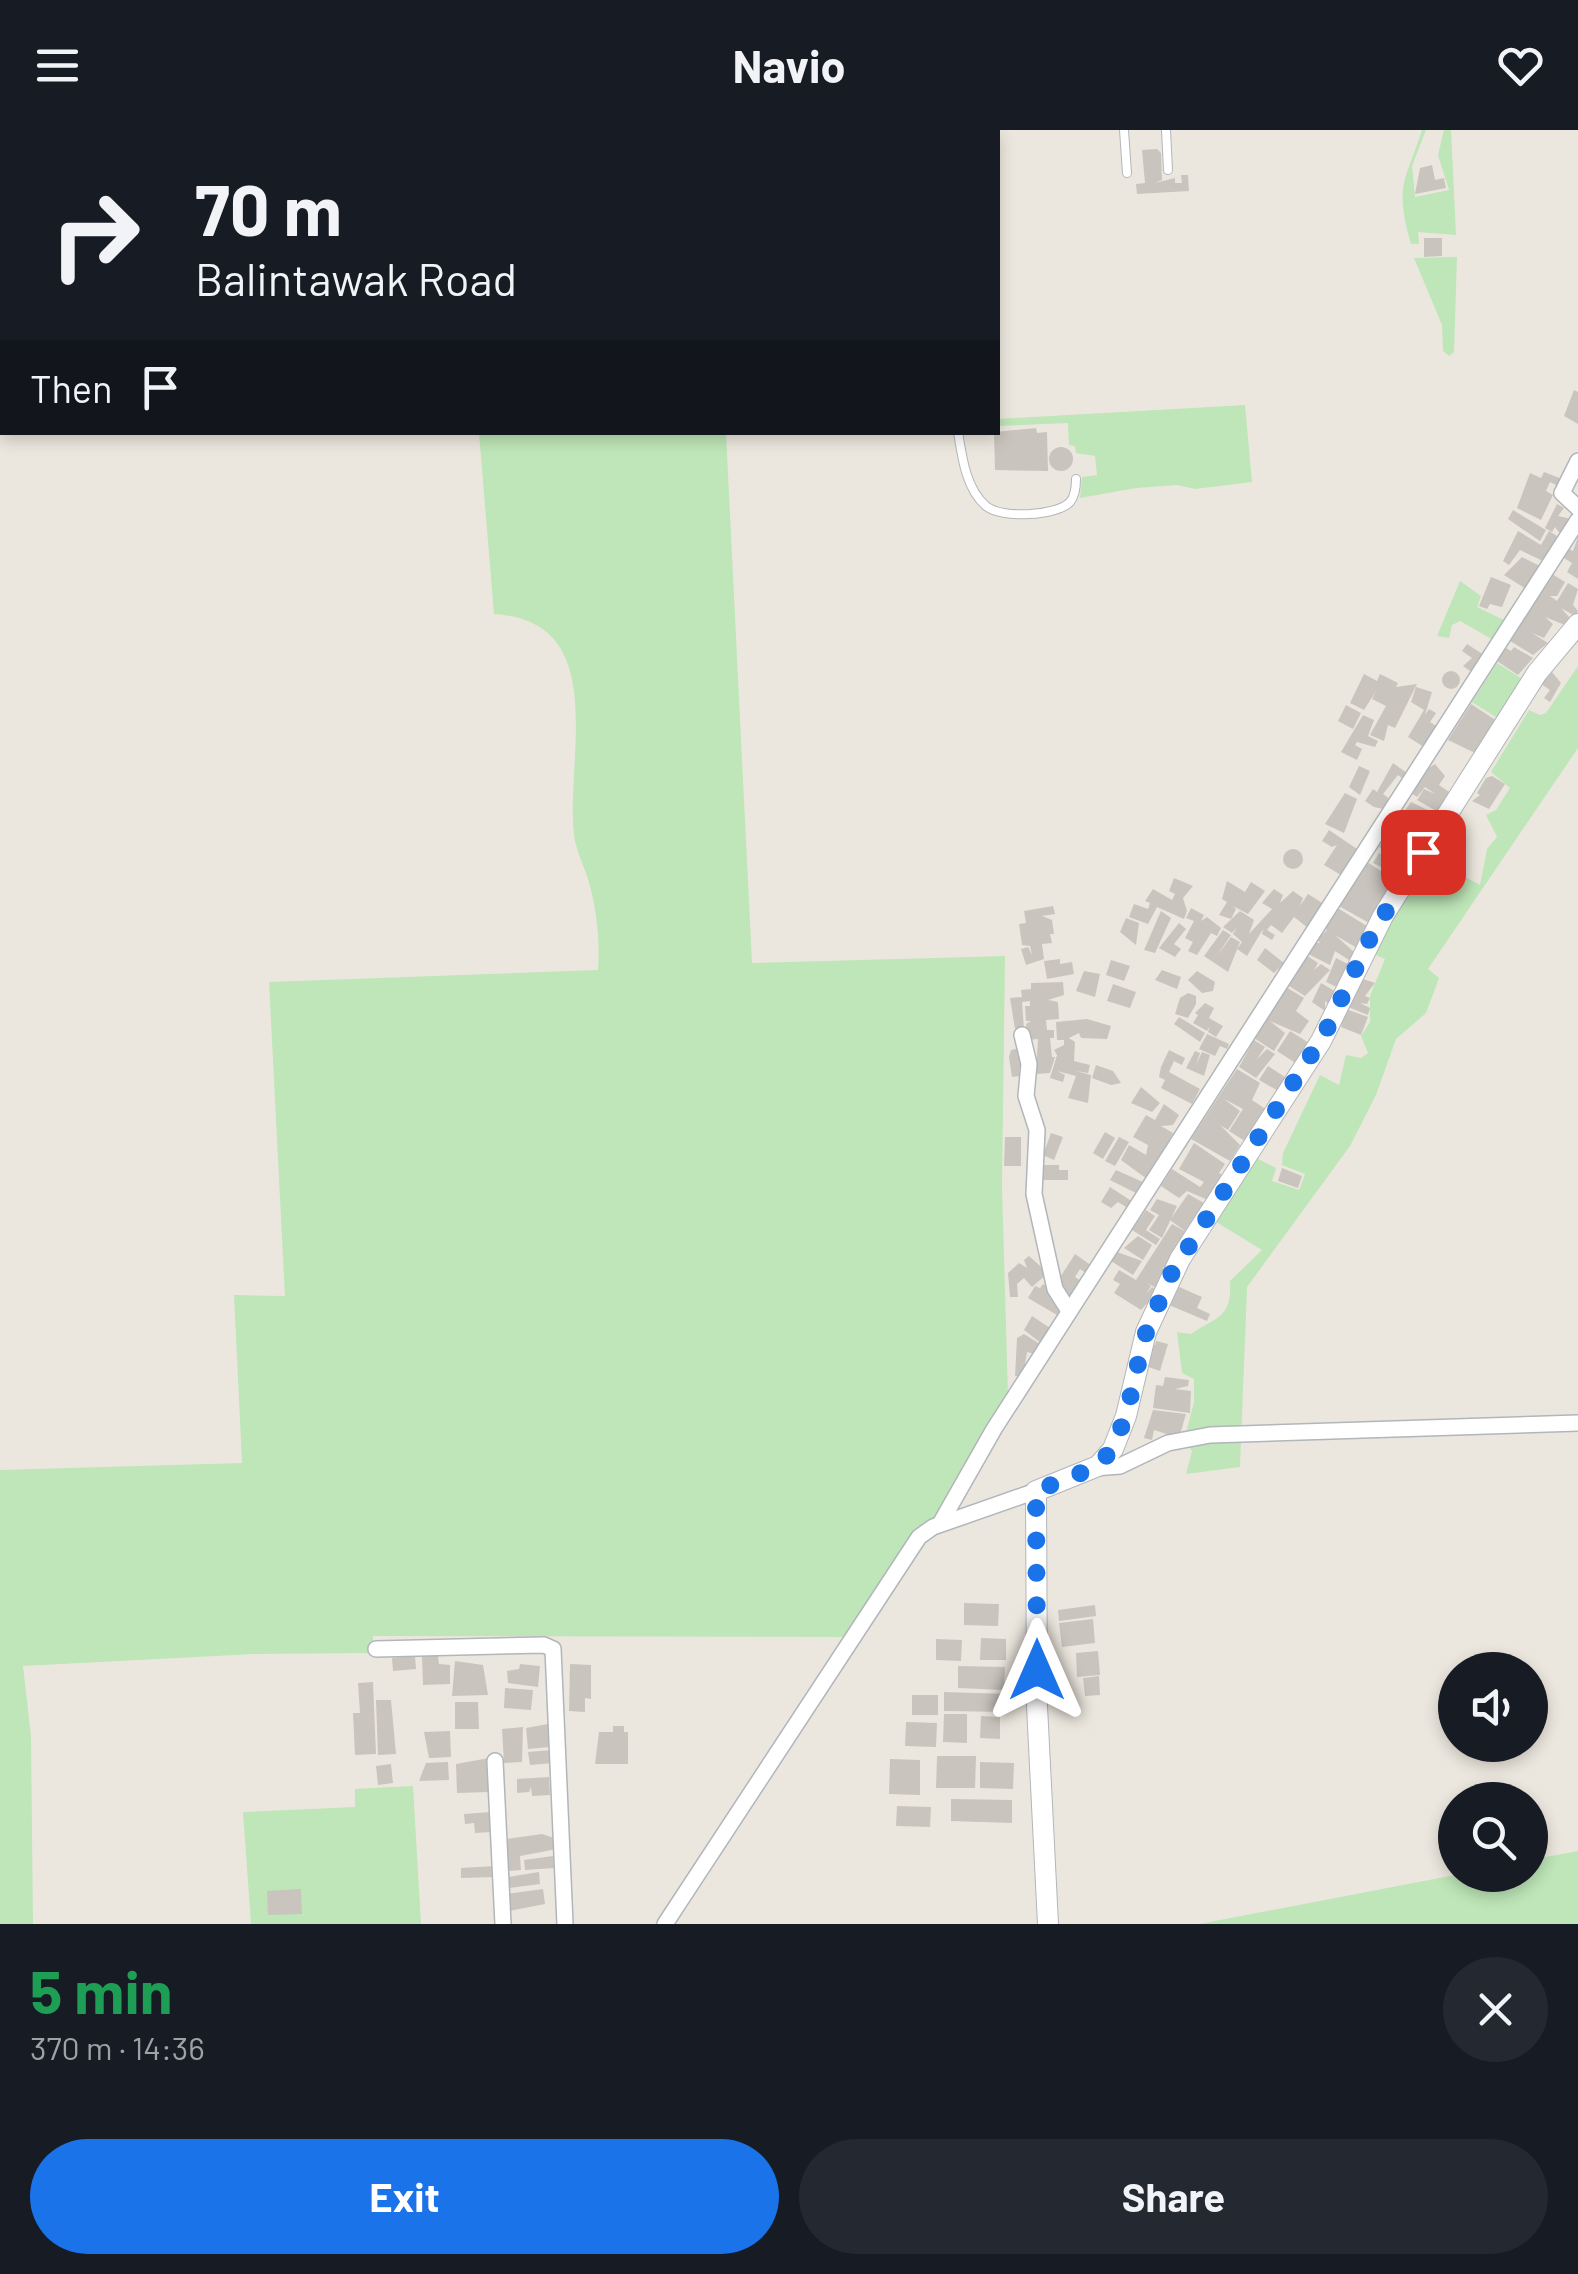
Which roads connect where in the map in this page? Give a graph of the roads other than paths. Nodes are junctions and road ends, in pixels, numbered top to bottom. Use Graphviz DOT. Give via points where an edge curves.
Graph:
graph roads {
  1 [pos="1124,130"];
  2 [pos="1166,130"];
  3 [pos="1168,170"];
  4 [pos="1127,172"];
  5 [pos="959,435"];
  6 [pos="1578,461"];
  7 [pos="1076,479"];
  8 [pos="1578,508"];
  9 [pos="1578,520"];
  10 [pos="1578,624"];
  11 [pos="1022,1035"];
  12 [pos="1070,1311"];
  13 [pos="1578,1422"];
  14 [pos="1094,1468"];
  15 [pos="1036,1491"];
  16 [pos="940,1524"];
  17 [pos="376,1649"];
  18 [pos="495,1761"];
  19 [pos="504,1924"];
  20 [pos="566,1924"];
  21 [pos="666,1924"];
  22 [pos="1048,1924"];
  1 -- 4 [label="lane"];
  2 -- 3 [label="lane"];
  5 -- 7 [label="lane" via="974,491 996,512 1064,506"];
  6 -- 8 [label="street" via="1562,493"];
  9 -- 12 [label="street"];
  10 -- 14 [label="street" via="1537,673 1382,916 1325,1033 1180,1258 1144,1338 1120,1435"];
  11 -- 12 [label="street" via="1029,1064 1026,1096 1037,1130 1034,1194 1055,1288"];
  12 -- 16 [label="street"];
  13 -- 14 [label="street" via="1210,1435 1168,1443 1120,1466"];
  14 -- 15 [label="street"];
  15 -- 16 [label="street"];
  15 -- 22 [label="street"];
  16 -- 21 [label="street" via="922,1534 903,1559"];
  17 -- 20 [label="street" via="553,1649"];
  18 -- 19 [label="street"];
}
